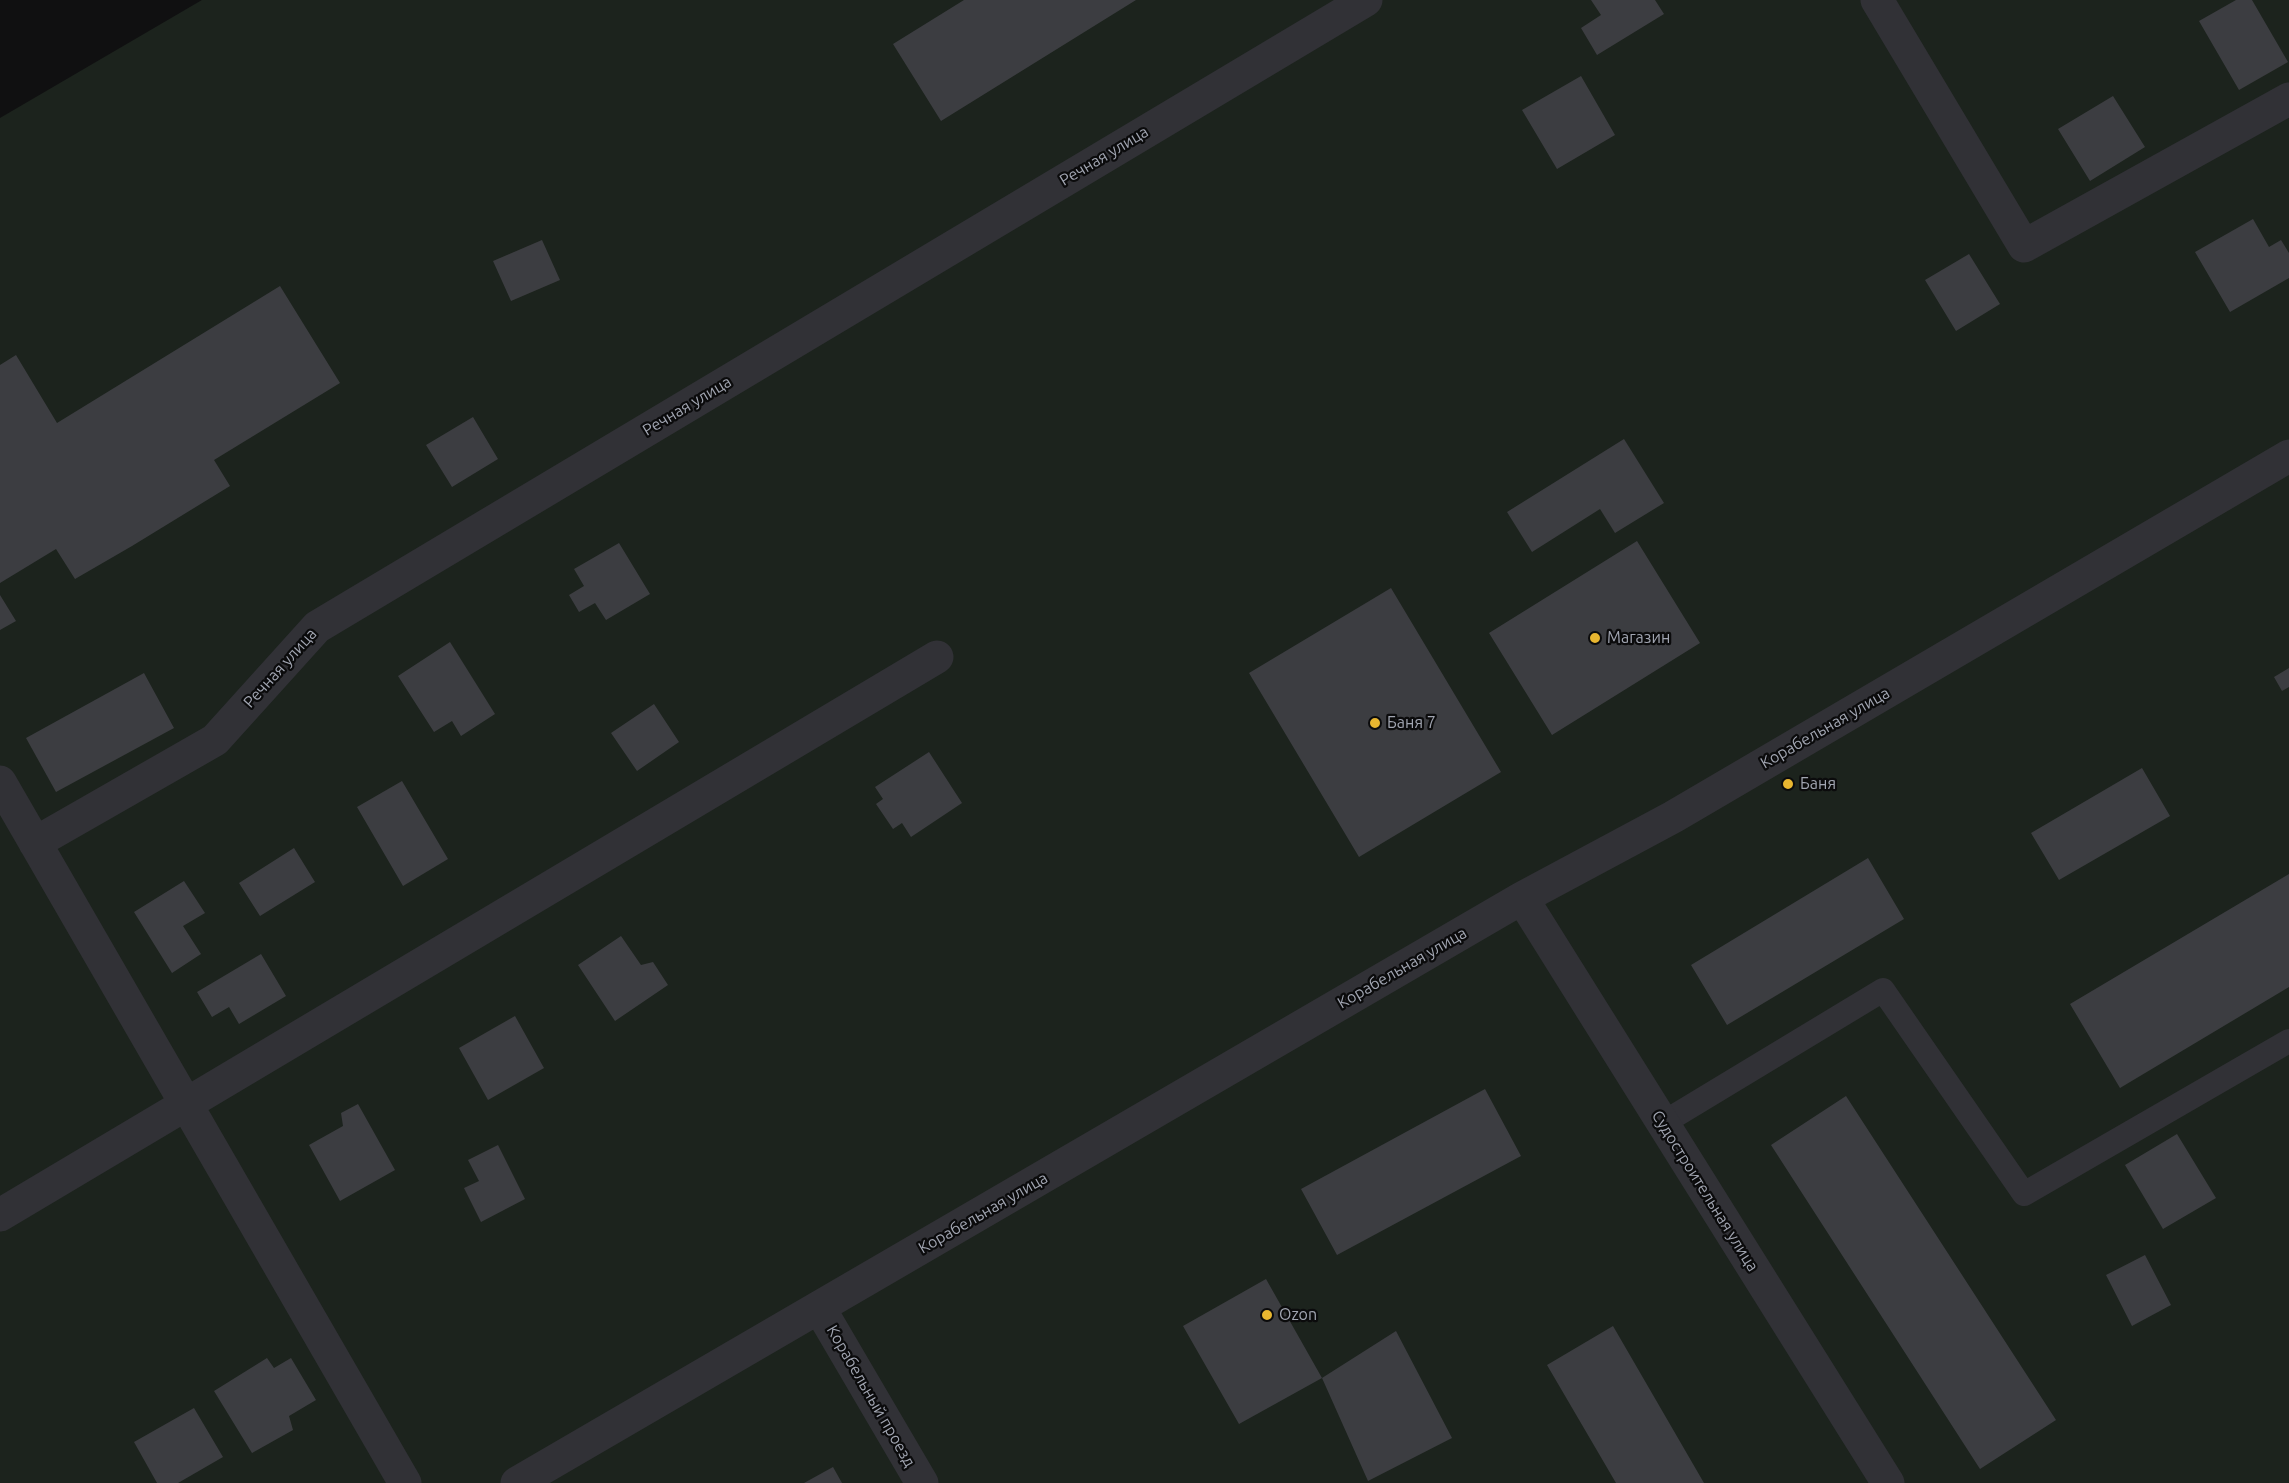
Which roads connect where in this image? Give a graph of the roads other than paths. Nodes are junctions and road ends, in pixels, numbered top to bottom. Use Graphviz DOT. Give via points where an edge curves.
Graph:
graph roads {
  1 [pos="1366,0"];
  2 [pos="1877,0"];
  3 [pos="2289,99"];
  4 [pos="2289,456"];
  5 [pos="937,657"];
  6 [pos="0,782"];
  7 [pos="35,843"];
  8 [pos="1522,898"];
  9 [pos="2289,1041"];
  10 [pos="186,1105"];
  11 [pos="1662,1123"];
  12 [pos="0,1215"];
  13 [pos="820,1309"];
  14 [pos="405,1483"];
  15 [pos="517,1483"];
  16 [pos="921,1483"];
  17 [pos="1888,1483"];
  1 -- 7 [label="street, Речная улица" via="317,627 215,740"];
  2 -- 3 [label="street" via="2024,246"];
  4 -- 8 [label="street, Корабельная улица" via="1672,817"];
  5 -- 10 [label="street"];
  6 -- 7 [label="street"];
  7 -- 10 [label="street"];
  8 -- 11 [label="street, Судостроительная улица"];
  8 -- 13 [label="street, Корабельная улица"];
  9 -- 11 [label="lane" via="2024,1194 1883,990"];
  10 -- 12 [label="street"];
  10 -- 14 [label="street"];
  11 -- 17 [label="street, Судостроительная улица"];
  13 -- 15 [label="street, Корабельная улица"];
  13 -- 16 [label="street, Корабельный проезд"];
}
